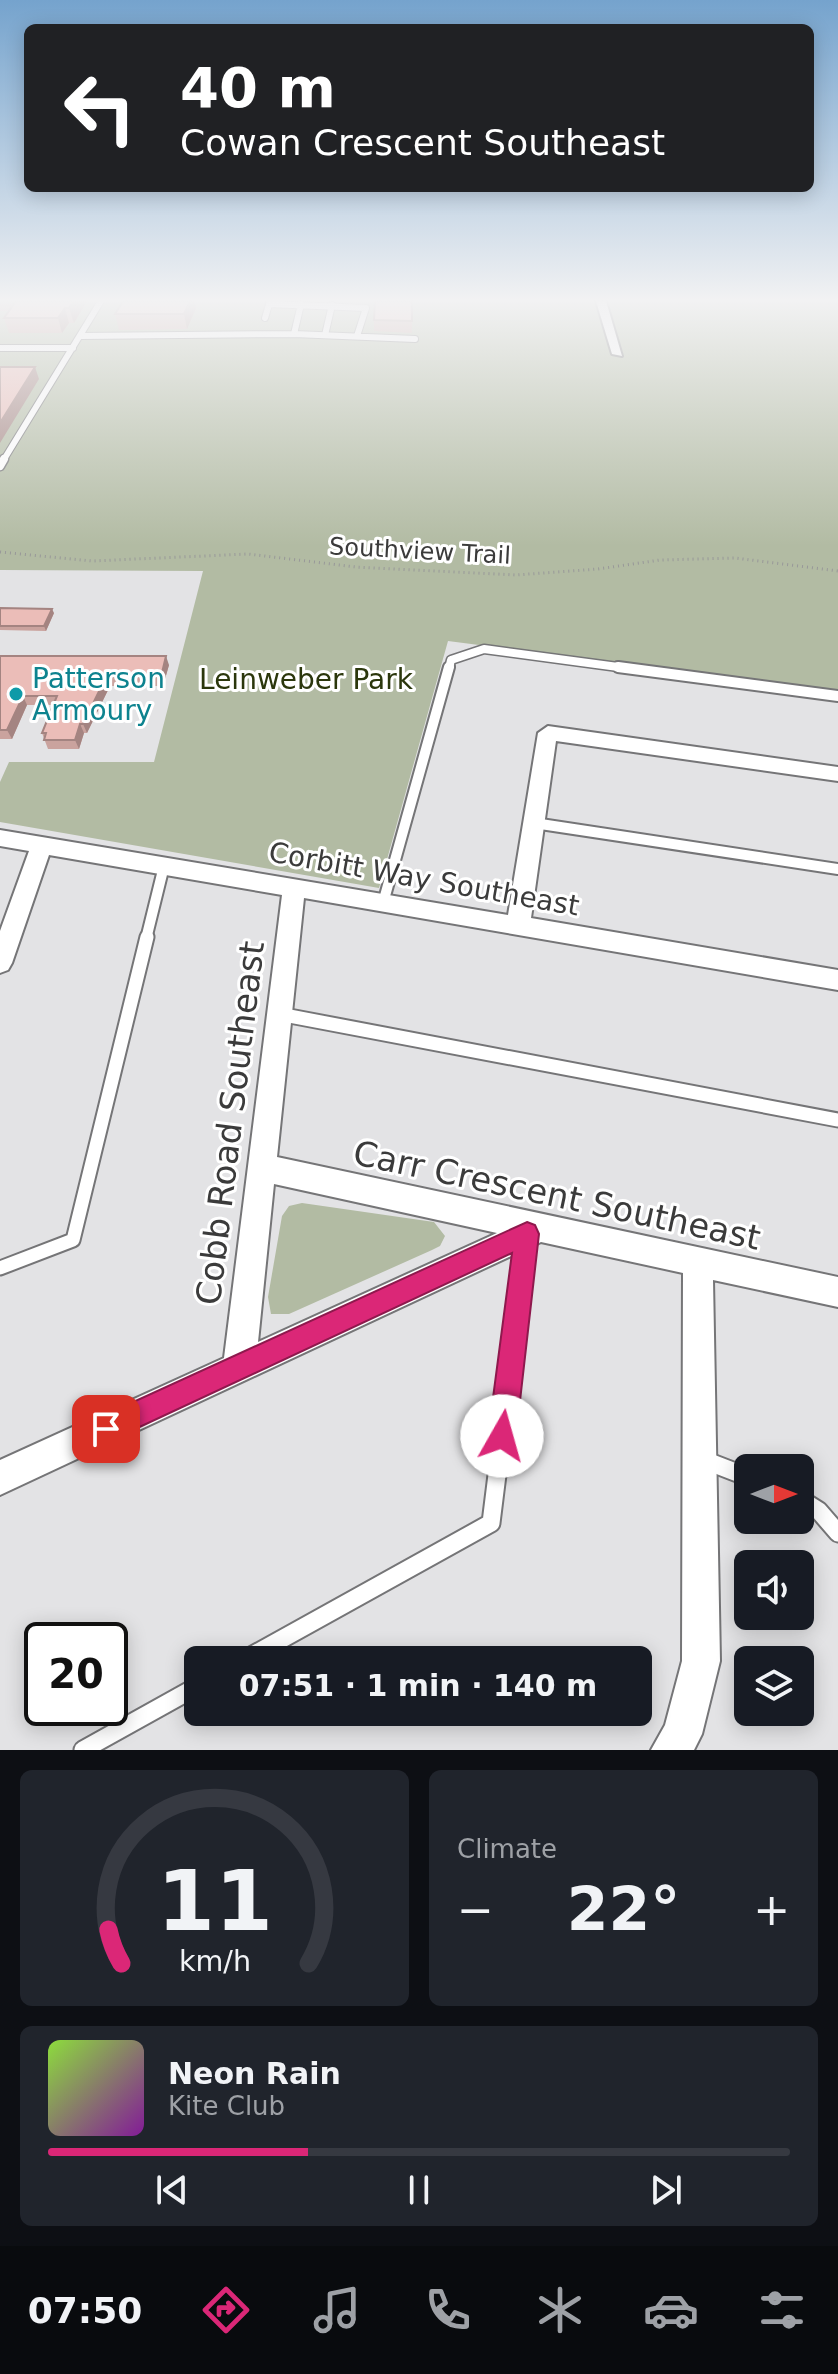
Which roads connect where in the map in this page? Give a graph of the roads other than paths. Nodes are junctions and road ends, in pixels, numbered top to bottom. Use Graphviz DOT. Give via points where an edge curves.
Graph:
graph roads {
  1 [pos="52,383"];
  2 [pos="0,466"];
  3 [pos="838,696"];
  4 [pos="838,774"];
  5 [pos="534,823"];
  6 [pos="0,838"];
  7 [pos="42,845"];
  8 [pos="164,866"];
  9 [pos="838,869"];
  10 [pos="294,888"];
  11 [pos="383,903"];
  12 [pos="518,926"];
  13 [pos="0,963"];
  14 [pos="838,980"];
  15 [pos="278,1014"];
  16 [pos="838,1120"];
  17 [pos="260,1167"];
  18 [pos="535,1230"];
  19 [pos="698,1262"];
  20 [pos="0,1268"];
  21 [pos="838,1292"];
  22 [pos="239,1367"];
  23 [pos="700,1458"];
  24 [pos="734,1471"];
  25 [pos="0,1478"];
  26 [pos="814,1508"];
  27 [pos="838,1533"];
  28 [pos="269,1646"];
  29 [pos="184,1694"];
  30 [pos="83,1750"];
  31 [pos="671,1750"];
  1 -- 2 [label="lane"];
  3 -- 11 [label="lane" via="484,649 451,660"];
  4 -- 5 [label="street" via="548,733"];
  5 -- 9 [label="lane"];
  5 -- 12 [label="street"];
  6 -- 7 [label="street, Corbitt Way Southeast"];
  7 -- 8 [label="street, Corbitt Way Southeast"];
  7 -- 13 [label="street"];
  8 -- 10 [label="street, Corbitt Way Southeast"];
  8 -- 20 [label="lane" via="73,1240"];
  10 -- 11 [label="street, Corbitt Way Southeast"];
  10 -- 15 [label="street, Cobb Road Southeast"];
  11 -- 12 [label="street, Corbitt Way Southeast"];
  12 -- 14 [label="street, Corbitt Way Southeast"];
  15 -- 16 [label="lane"];
  15 -- 17 [label="street, Cobb Road Southeast"];
  17 -- 18 [label="street, Carr Crescent Southeast"];
  17 -- 22 [label="street, Cobb Road Southeast"];
  18 -- 19 [label="street, Carr Crescent Southeast"];
  18 -- 22 [label="street"];
  18 -- 28 [label="lane" via="491,1523"];
  19 -- 21 [label="street, Carr Crescent Southeast"];
  19 -- 23 [label="street"];
  22 -- 25 [label="street"];
  23 -- 24 [label="lane"];
  23 -- 31 [label="street" via="701,1661 682,1734"];
  26 -- 27 [label="lane"];
  29 -- 30 [label="lane"];
}
